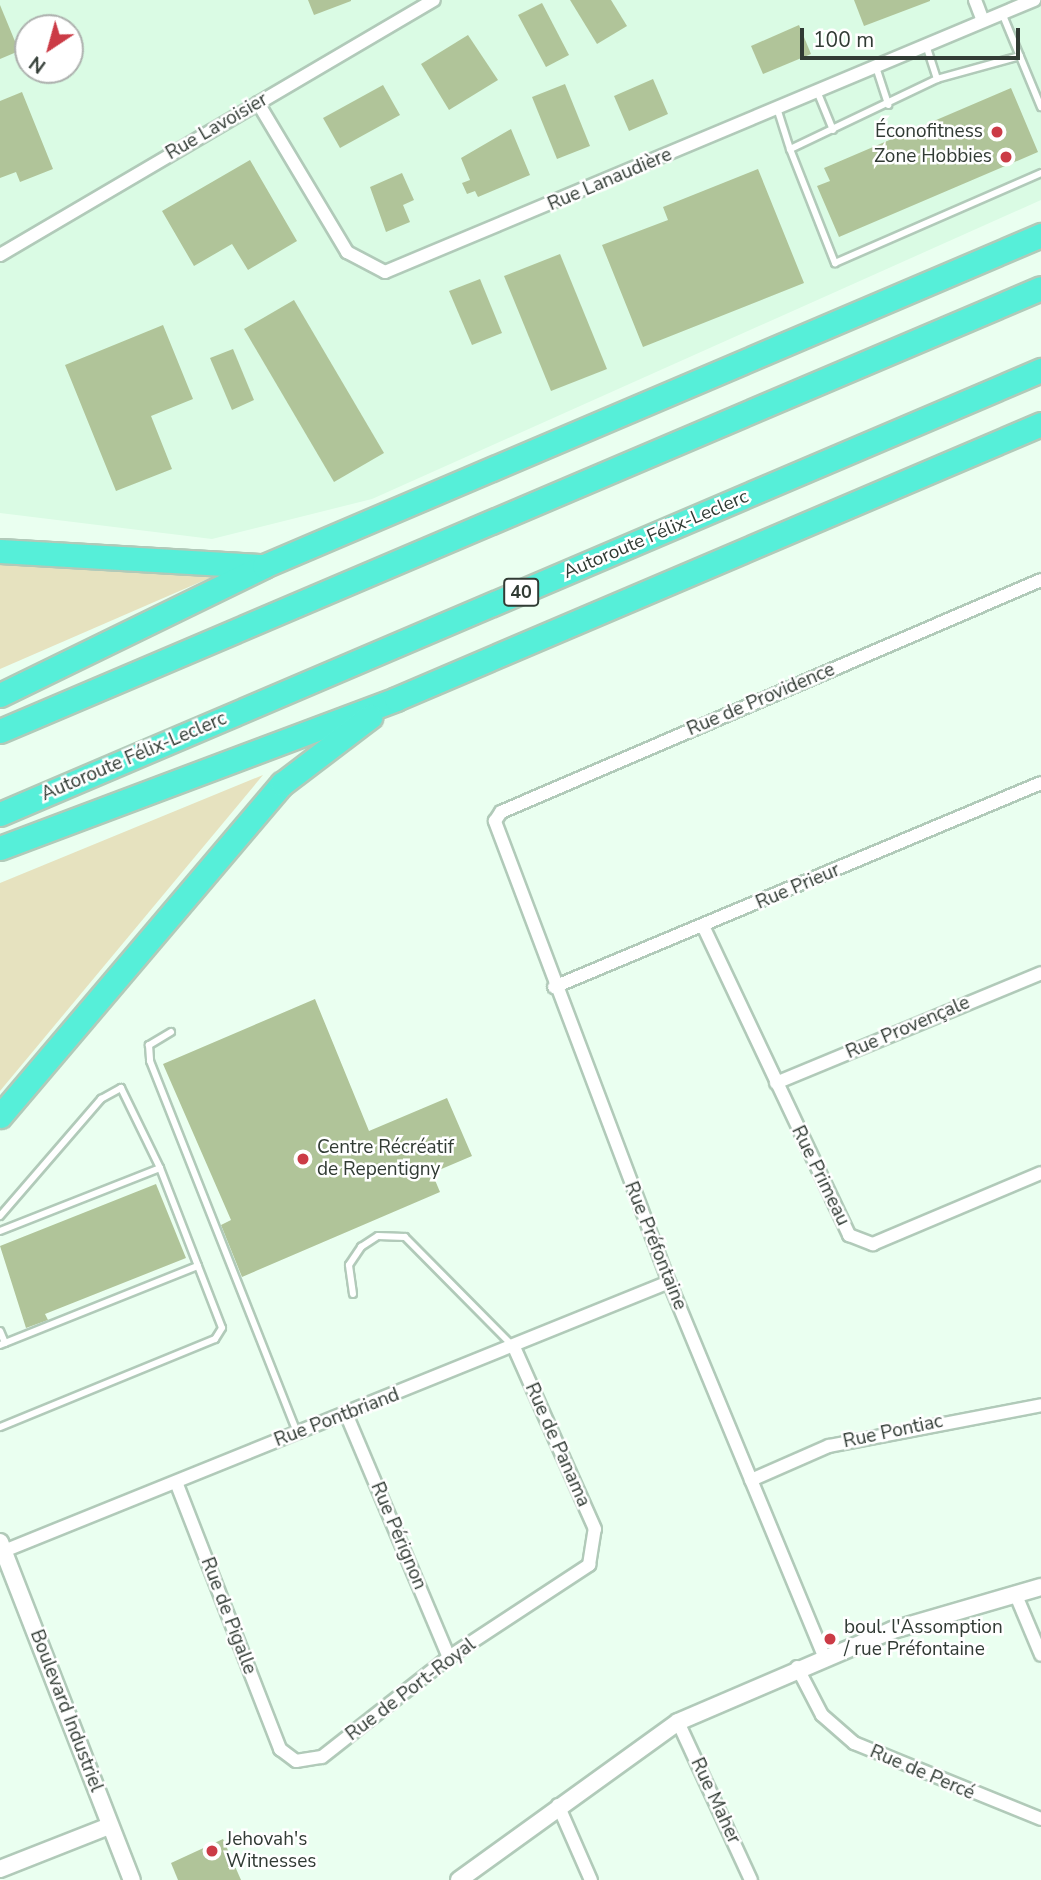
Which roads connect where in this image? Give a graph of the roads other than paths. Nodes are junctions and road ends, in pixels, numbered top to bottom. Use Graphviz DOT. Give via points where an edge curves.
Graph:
graph roads {
  1 [pos="434,0"];
  2 [pos="975,0"];
  3 [pos="1034,0"];
  4 [pos="1002,13"];
  5 [pos="983,21"];
  6 [pos="926,45"];
  7 [pos="1020,56"];
  8 [pos="876,66"];
  9 [pos="937,79"];
  10 [pos="817,91"];
  11 [pos="258,103"];
  12 [pos="888,105"];
  13 [pos="1041,107"];
  14 [pos="778,108"];
  15 [pos="833,131"];
  16 [pos="790,149"];
  17 [pos="1041,173"];
  18 [pos="1041,235"];
  19 [pos="0,254"];
  20 [pos="1041,288"];
  21 [pos="1041,370"];
  22 [pos="1041,424"];
  23 [pos="0,551"];
  24 [pos="264,566"];
  25 [pos="1041,580"];
  26 [pos="0,695"];
  27 [pos="396,699"];
  28 [pos="0,731"];
  29 [pos="1041,783"];
  30 [pos="0,814"];
  31 [pos="495,832"];
  32 [pos="0,848"];
  33 [pos="704,928"];
  34 [pos="1041,972"];
  35 [pos="554,987"];
  36 [pos="171,1032"];
  37 [pos="776,1083"];
  38 [pos="0,1116"];
  39 [pos="160,1168"];
  40 [pos="1041,1173"];
  41 [pos="0,1216"];
  42 [pos="0,1231"];
  43 [pos="198,1266"];
  44 [pos="669,1282"];
  45 [pos="354,1294"];
  46 [pos="0,1331"];
  47 [pos="3,1344"];
  48 [pos="514,1347"];
  49 [pos="1041,1405"];
  50 [pos="347,1416"];
  51 [pos="0,1427"];
  52 [pos="298,1434"];
  53 [pos="751,1480"];
  54 [pos="176,1482"];
  55 [pos="596,1543"];
  56 [pos="2,1546"];
  57 [pos="1041,1587"];
  58 [pos="1016,1593"];
  59 [pos="1041,1655"];
  60 [pos="824,1656"];
  61 [pos="449,1657"];
  62 [pos="797,1667"];
  63 [pos="678,1723"];
  64 [pos="280,1749"];
  65 [pos="558,1805"];
  66 [pos="1041,1819"];
  67 [pos="110,1826"];
  68 [pos="0,1869"];
  69 [pos="132,1880"];
  70 [pos="459,1880"];
  71 [pos="591,1880"];
  72 [pos="751,1880"];
  1 -- 11 [label="street, Rue Lavoisier"];
  2 -- 5 [label="street"];
  3 -- 4 [label="street, Rue Lanaudière"];
  4 -- 5 [label="street, Rue Lanaudière"];
  4 -- 7 [label="lane"];
  5 -- 6 [label="street, Rue Lanaudière"];
  6 -- 8 [label="street, Rue Lanaudière"];
  6 -- 9 [label="lane"];
  7 -- 9 [label="lane"];
  7 -- 13 [label="lane"];
  8 -- 10 [label="street, Rue Lanaudière"];
  8 -- 12 [label="lane"];
  9 -- 12 [label="lane"];
  10 -- 14 [label="street, Rue Lanaudière"];
  10 -- 15 [label="lane"];
  11 -- 14 [label="street, Rue Lanaudière" via="347,252 386,272"];
  11 -- 19 [label="street, Rue Lavoisier"];
  12 -- 15 [label="lane"];
  14 -- 16 [label="lane"];
  15 -- 16 [label="lane"];
  16 -- 17 [label="lane" via="835,262"];
  18 -- 24 [label="highway"];
  20 -- 28 [label="highway"];
  21 -- 30 [label="highway, Autoroute Félix-Leclerc / 40"];
  22 -- 27 [label="highway"];
  23 -- 24 [label="highway"];
  24 -- 26 [label="highway"];
  25 -- 31 [label="street, Rue de Providence" via="500,812"];
  27 -- 32 [label="highway"];
  27 -- 38 [label="highway" via="282,784"];
  29 -- 33 [label="street, Rue Prieur"];
  31 -- 35 [label="street, Rue Préfontaine"];
  33 -- 35 [label="street, Rue Prieur"];
  33 -- 37 [label="street, Rue Primeau"];
  34 -- 37 [label="street, Rue Provençale"];
  35 -- 44 [label="street, Rue Préfontaine"];
  36 -- 52 [label="lane" via="149,1045 150,1061"];
  37 -- 40 [label="street, Rue Primeau" via="839,1220 862,1243"];
  39 -- 41 [label="lane" via="121,1088 101,1099"];
  39 -- 42 [label="lane"];
  39 -- 43 [label="lane"];
  43 -- 47 [label="lane"];
  43 -- 51 [label="lane" via="222,1328 215,1339"];
  44 -- 48 [label="street, Rue Pontbriand"];
  44 -- 53 [label="street, Rue Préfontaine"];
  45 -- 48 [label="lane" via="349,1265 361,1247 378,1236 405,1237"];
  46 -- 47 [label="lane"];
  48 -- 50 [label="street, Rue Pontbriand"];
  48 -- 55 [label="street, Rue de Panama"];
  49 -- 53 [label="street, Rue Pontiac" via="829,1446"];
  50 -- 52 [label="street, Rue Pontbriand"];
  50 -- 61 [label="street, Rue Pérignon"];
  52 -- 54 [label="street, Rue Pontbriand"];
  53 -- 60 [label="street, Rue Préfontaine"];
  54 -- 56 [label="street, Rue Pontbriand"];
  54 -- 64 [label="street, Rue de Pigalle"];
  55 -- 61 [label="street, Rue de Port-Royal" via="580,1576"];
  56 -- 67 [label="street, Boulevard Industriel"];
  57 -- 58 [label="street"];
  58 -- 59 [label="street"];
  58 -- 60 [label="street"];
  60 -- 62 [label="street"];
  61 -- 64 [label="street, Rue de Port-Royal" via="322,1758 296,1761"];
  62 -- 63 [label="street"];
  62 -- 66 [label="street, Rue de Percé" via="822,1715 854,1742"];
  63 -- 65 [label="street"];
  63 -- 72 [label="street, Rue Maher"];
  65 -- 70 [label="street"];
  65 -- 71 [label="street"];
  67 -- 68 [label="street"];
  67 -- 69 [label="street, Boulevard Industriel"];
}
